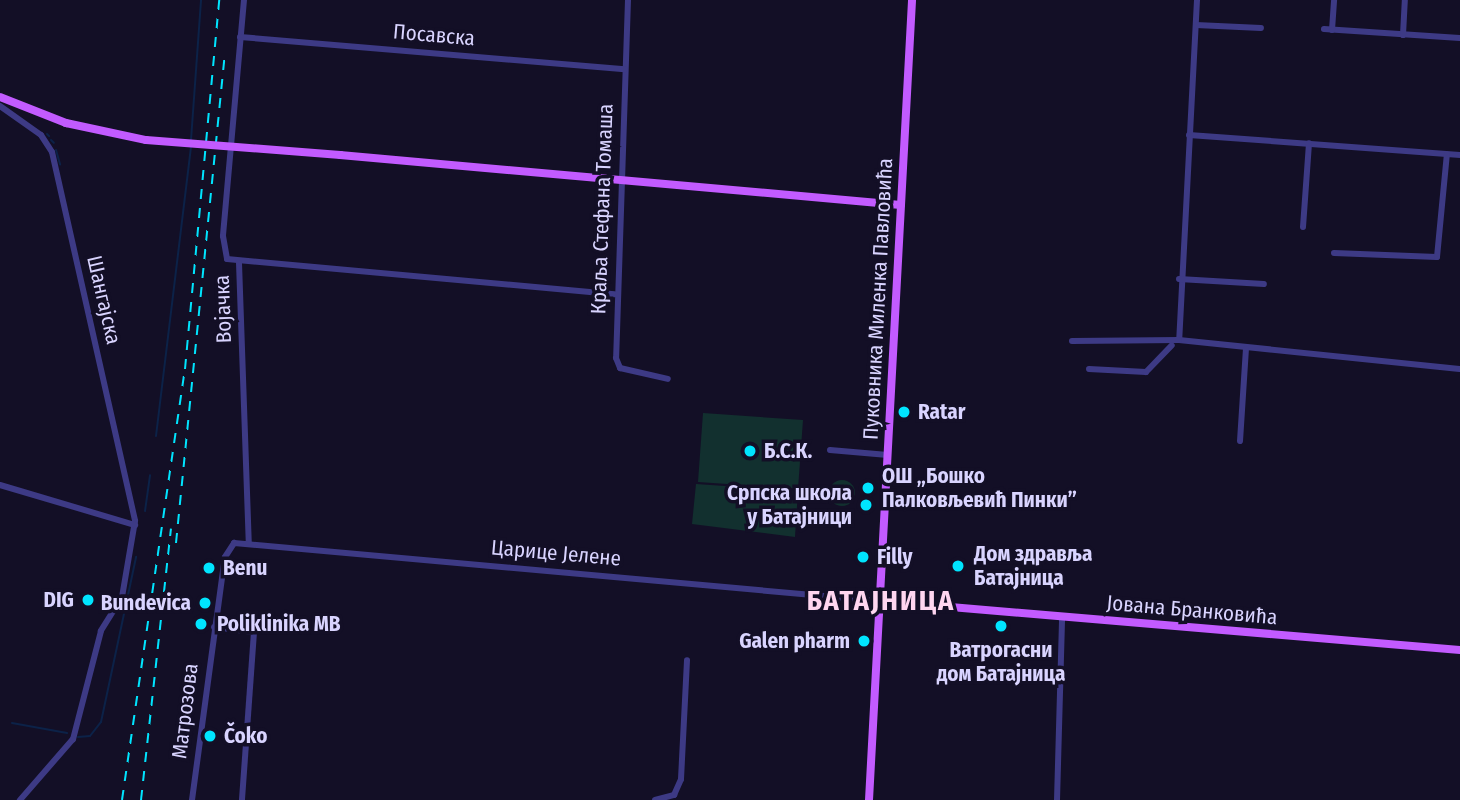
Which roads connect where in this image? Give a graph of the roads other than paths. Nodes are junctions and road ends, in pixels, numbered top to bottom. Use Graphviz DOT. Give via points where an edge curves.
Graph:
graph roads {
  1 [pos="244,0"];
  2 [pos="628,0"];
  3 [pos="912,0"];
  4 [pos="1197,0"];
  5 [pos="1334,0"];
  6 [pos="1405,0"];
  7 [pos="1196,25"];
  8 [pos="1261,29"];
  9 [pos="1324,29"];
  10 [pos="1332,30"];
  11 [pos="1403,35"];
  12 [pos="240,37"];
  13 [pos="1460,37"];
  14 [pos="625,69"];
  15 [pos="0,97"];
  16 [pos="0,106"];
  17 [pos="1189,135"];
  18 [pos="1309,143"];
  19 [pos="1447,154"];
  20 [pos="1460,155"];
  21 [pos="619,183"];
  22 [pos="901,205"];
  23 [pos="1303,227"];
  24 [pos="1334,253"];
  25 [pos="239,263"];
  26 [pos="1179,279"];
  27 [pos="1264,284"];
  28 [pos="614,294"];
  29 [pos="1072,341"];
  30 [pos="1182,342"];
  31 [pos="1172,345"];
  32 [pos="1246,349"];
  33 [pos="1089,369"];
  34 [pos="1460,369"];
  35 [pos="668,379"];
  36 [pos="1240,441"];
  37 [pos="830,450"];
  38 [pos="888,455"];
  39 [pos="0,485"];
  40 [pos="135,525"];
  41 [pos="230,544"];
  42 [pos="249,544"];
  43 [pos="880,601"];
  44 [pos="1062,617"];
  45 [pos="214,627"];
  46 [pos="1460,650"];
  47 [pos="688,660"];
  48 [pos="20,800"];
  49 [pos="192,800"];
  50 [pos="242,800"];
  51 [pos="654,800"];
  52 [pos="869,800"];
  53 [pos="1057,800"];
  1 -- 12 [label="street, Војачка"];
  2 -- 14 [label="street, Краља Стефана Томаша"];
  3 -- 22 [label="main road, Пуковника Миленка Павловића"];
  4 -- 7 [label="street"];
  5 -- 10 [label="street"];
  6 -- 11 [label="street"];
  7 -- 8 [label="street"];
  7 -- 17 [label="street"];
  9 -- 10 [label="street"];
  10 -- 11 [label="street"];
  11 -- 13 [label="street"];
  12 -- 14 [label="street, Посавска"];
  12 -- 25 [label="street, Војачка" via="223,236 225,258"];
  14 -- 21 [label="street, Краља Стефана Томаша"];
  15 -- 21 [label="main road, bridge" via="66,123 146,139"];
  16 -- 40 [label="street, Шангајска" via="41,135 52,152"];
  17 -- 18 [label="street"];
  17 -- 26 [label="street"];
  18 -- 19 [label="street"];
  18 -- 23 [label="street"];
  19 -- 20 [label="street"];
  19 -- 24 [label="street" via="1437,257"];
  21 -- 22 [label="main road"];
  21 -- 28 [label="street, Краља Стефана Томаша"];
  22 -- 38 [label="main road, Пуковника Миленка Павловића"];
  25 -- 28 [label="street"];
  25 -- 42 [label="street, Војачка"];
  26 -- 27 [label="street"];
  26 -- 30 [label="street"];
  28 -- 35 [label="street, Краља Стефана Томаша" via="617,365"];
  29 -- 31 [label="street"];
  30 -- 31 [label="street"];
  30 -- 32 [label="street"];
  31 -- 33 [label="street" via="1146,372"];
  32 -- 34 [label="street"];
  32 -- 36 [label="street"];
  37 -- 38 [label="street"];
  38 -- 43 [label="main road, Пуковника Миленка Павловића"];
  39 -- 40 [label="street"];
  40 -- 48 [label="street" via="122,597 101,631 75,734"];
  41 -- 42 [label="street, Царице Јелене"];
  41 -- 45 [label="street, Матрозова"];
  42 -- 43 [label="street, Царице Јелене"];
  43 -- 44 [label="main road, Јована Бранковића"];
  43 -- 52 [label="main road, Пуковника Миленка Павловића"];
  44 -- 46 [label="main road, Јована Бранковића"];
  44 -- 53 [label="street"];
  45 -- 49 [label="street, Матрозова"];
  45 -- 50 [label="street" via="254,632"];
  47 -- 51 [label="street" via="681,779 674,795"];
}
